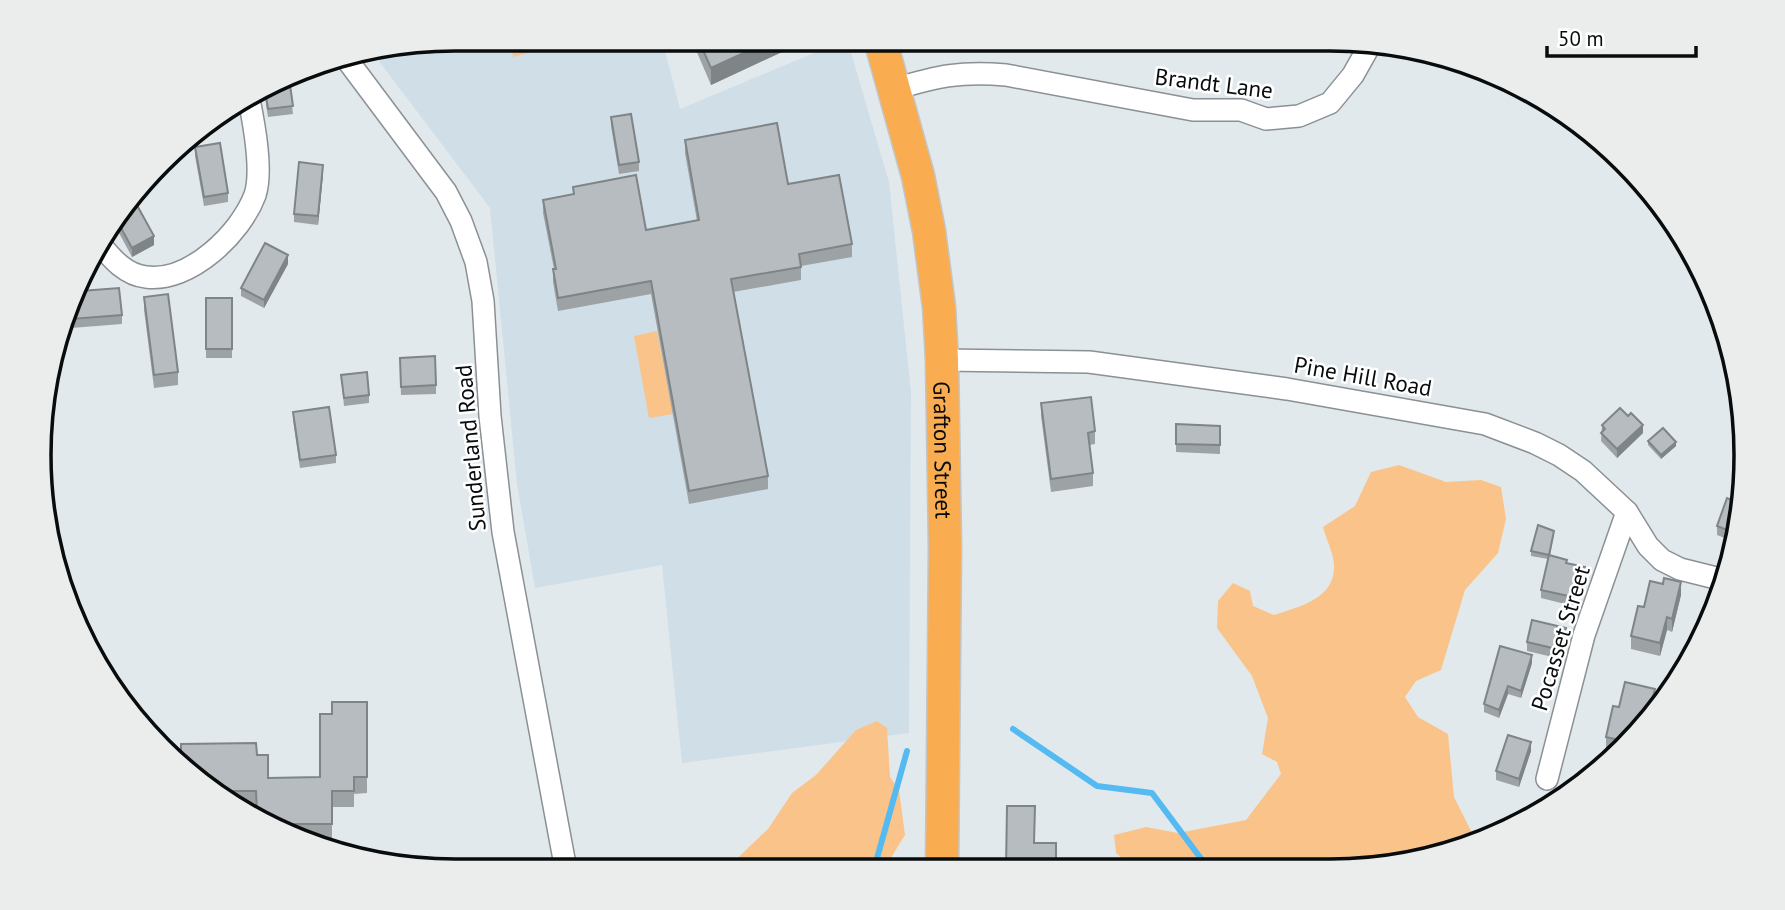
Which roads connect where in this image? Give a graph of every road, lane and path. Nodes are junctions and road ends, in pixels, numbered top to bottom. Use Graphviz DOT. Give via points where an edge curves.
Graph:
graph roads {
  1 [pos="884,51"];
  2 [pos="1366,53"];
  3 [pos="351,65"];
  4 [pos="895,89"];
  5 [pos="250,107"];
  6 [pos="106,252"];
  7 [pos="942,360"];
  8 [pos="1627,512"];
  9 [pos="1715,578"];
  10 [pos="1547,779"];
  11 [pos="564,859"];
  12 [pos="942,859"];
  1 -- 4 [label="highway, Grafton Street"];
  2 -- 4 [label="street, Brandt Lane" via="1330,103 1299,117 1266,119 1241,110 1193,110 1006,75 939,76"];
  3 -- 11 [label="street, Sunderland Road" via="446,192 476,262 484,301 503,532"];
  4 -- 7 [label="highway, Grafton Street" via="929,231"];
  5 -- 6 [label="street" via="258,183 248,209 223,244 207,257 160,277 124,268"];
  7 -- 8 [label="street, Pine Hill Road" via="1089,362 1287,389 1485,424 1559,455"];
  7 -- 12 [label="highway, Grafton Street" via="946,547"];
  8 -- 9 [label="street, Pine Hill Road" via="1662,560"];
  8 -- 10 [label="street, Pocasset Street" via="1584,635"];
}
